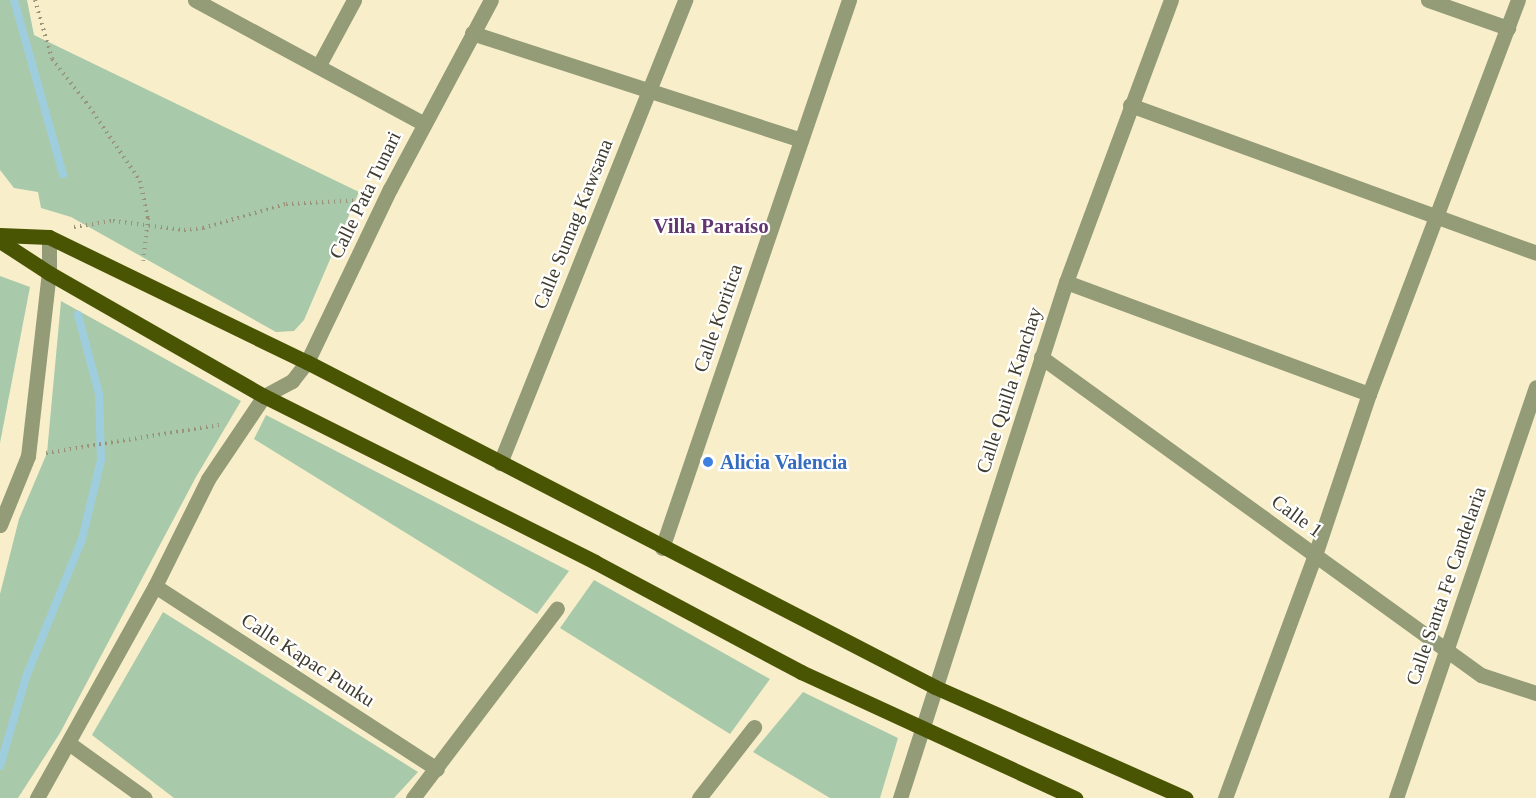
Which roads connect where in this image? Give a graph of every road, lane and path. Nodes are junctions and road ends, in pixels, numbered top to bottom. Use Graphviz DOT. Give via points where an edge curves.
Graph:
graph roads {
  1 [pos="35,0"];
  2 [pos="195,0"];
  3 [pos="491,0"];
  4 [pos="685,0"];
  5 [pos="849,0"];
  6 [pos="1171,0"];
  7 [pos="1428,0"];
  8 [pos="1518,0"];
  9 [pos="352,1"];
  10 [pos="1508,28"];
  11 [pos="472,33"];
  12 [pos="319,65"];
  13 [pos="649,91"];
  14 [pos="1130,105"];
  15 [pos="424,124"];
  16 [pos="801,140"];
  17 [pos="390,189"];
  18 [pos="1436,217"];
  19 [pos="147,225"];
  20 [pos="0,235"];
  21 [pos="49,237"];
  22 [pos="0,240"];
  23 [pos="1536,253"];
  24 [pos="49,273"];
  25 [pos="140,280"];
  26 [pos="1066,282"];
  27 [pos="1041,357"];
  28 [pos="307,362"];
  29 [pos="1536,387"];
  30 [pos="1369,394"];
  31 [pos="264,396"];
  32 [pos="1533,404"];
  33 [pos="248,421"];
  34 [pos="28,456"];
  35 [pos="500,463"];
  36 [pos="0,525"];
  37 [pos="662,548"];
  38 [pos="1316,555"];
  39 [pos="155,586"];
  40 [pos="557,608"];
  41 [pos="1447,647"];
  42 [pos="935,687"];
  43 [pos="1536,693"];
  44 [pos="754,727"];
  45 [pos="924,729"];
  46 [pos="70,744"];
  47 [pos="437,769"];
  48 [pos="37,798"];
  49 [pos="145,798"];
  50 [pos="413,798"];
  51 [pos="699,798"];
  52 [pos="900,798"];
  53 [pos="1075,798"];
  54 [pos="1186,798"];
  55 [pos="1225,798"];
  56 [pos="1396,798"];
  1 -- 19 [label="path" via="51,59 140,181"];
  2 -- 12 [label="street"];
  3 -- 11 [label="street, Calle Pata Tunari"];
  4 -- 13 [label="street, Calle Sumag Kawsana"];
  5 -- 16 [label="street, Calle Koritica"];
  6 -- 14 [label="street, Calle Quilla Kanchay"];
  7 -- 10 [label="street"];
  8 -- 10 [label="street"];
  9 -- 12 [label="street"];
  10 -- 18 [label="street"];
  11 -- 13 [label="street"];
  11 -- 15 [label="street, Calle Pata Tunari"];
  12 -- 15 [label="street"];
  13 -- 16 [label="street"];
  13 -- 35 [label="street, Calle Sumag Kawsana"];
  14 -- 18 [label="street"];
  14 -- 26 [label="street, Calle Quilla Kanchay"];
  15 -- 17 [label="street, Calle Pata Tunari"];
  16 -- 37 [label="street, Calle Koritica"];
  17 -- 19 [label="path" via="358,202 286,204 203,228"];
  17 -- 28 [label="street, Calle Pata Tunari"];
  18 -- 23 [label="street"];
  18 -- 30 [label="street"];
  19 -- 21 [label="path" via="84,223"];
  19 -- 25 [label="path"];
  20 -- 21 [label="main road"];
  21 -- 24 [label="street"];
  21 -- 25 [label="main road"];
  22 -- 24 [label="main road"];
  24 -- 31 [label="main road"];
  24 -- 34 [label="street"];
  25 -- 28 [label="main road"];
  26 -- 27 [label="street, Calle Quilla Kanchay"];
  26 -- 30 [label="street"];
  27 -- 38 [label="street, Calle 1"];
  27 -- 42 [label="street, Calle Quilla Kanchay"];
  28 -- 31 [label="street, Calle Pata Tunari" via="292,381"];
  28 -- 35 [label="main road"];
  29 -- 32 [label="street, Calle Santa Fe Candelaria"];
  30 -- 38 [label="street"];
  31 -- 33 [label="street"];
  31 -- 45 [label="main road" via="595,562 801,672"];
  32 -- 41 [label="street, Calle Santa Fe Candelaria"];
  33 -- 34 [label="path"];
  33 -- 39 [label="street" via="208,479"];
  34 -- 36 [label="street"];
  35 -- 37 [label="main road"];
  37 -- 42 [label="main road"];
  38 -- 41 [label="street, Calle 1"];
  38 -- 55 [label="street"];
  39 -- 46 [label="street"];
  39 -- 47 [label="street, Calle Kapac Punku"];
  40 -- 47 [label="street"];
  41 -- 43 [label="street, Calle 1" via="1481,675"];
  41 -- 56 [label="street, Calle Santa Fe Candelaria"];
  42 -- 45 [label="street, Calle Quilla Kanchay"];
  42 -- 54 [label="main road"];
  44 -- 51 [label="street"];
  45 -- 52 [label="street, Calle Quilla Kanchay"];
  45 -- 53 [label="main road"];
  46 -- 48 [label="street"];
  46 -- 49 [label="street"];
  47 -- 50 [label="street"];
}
